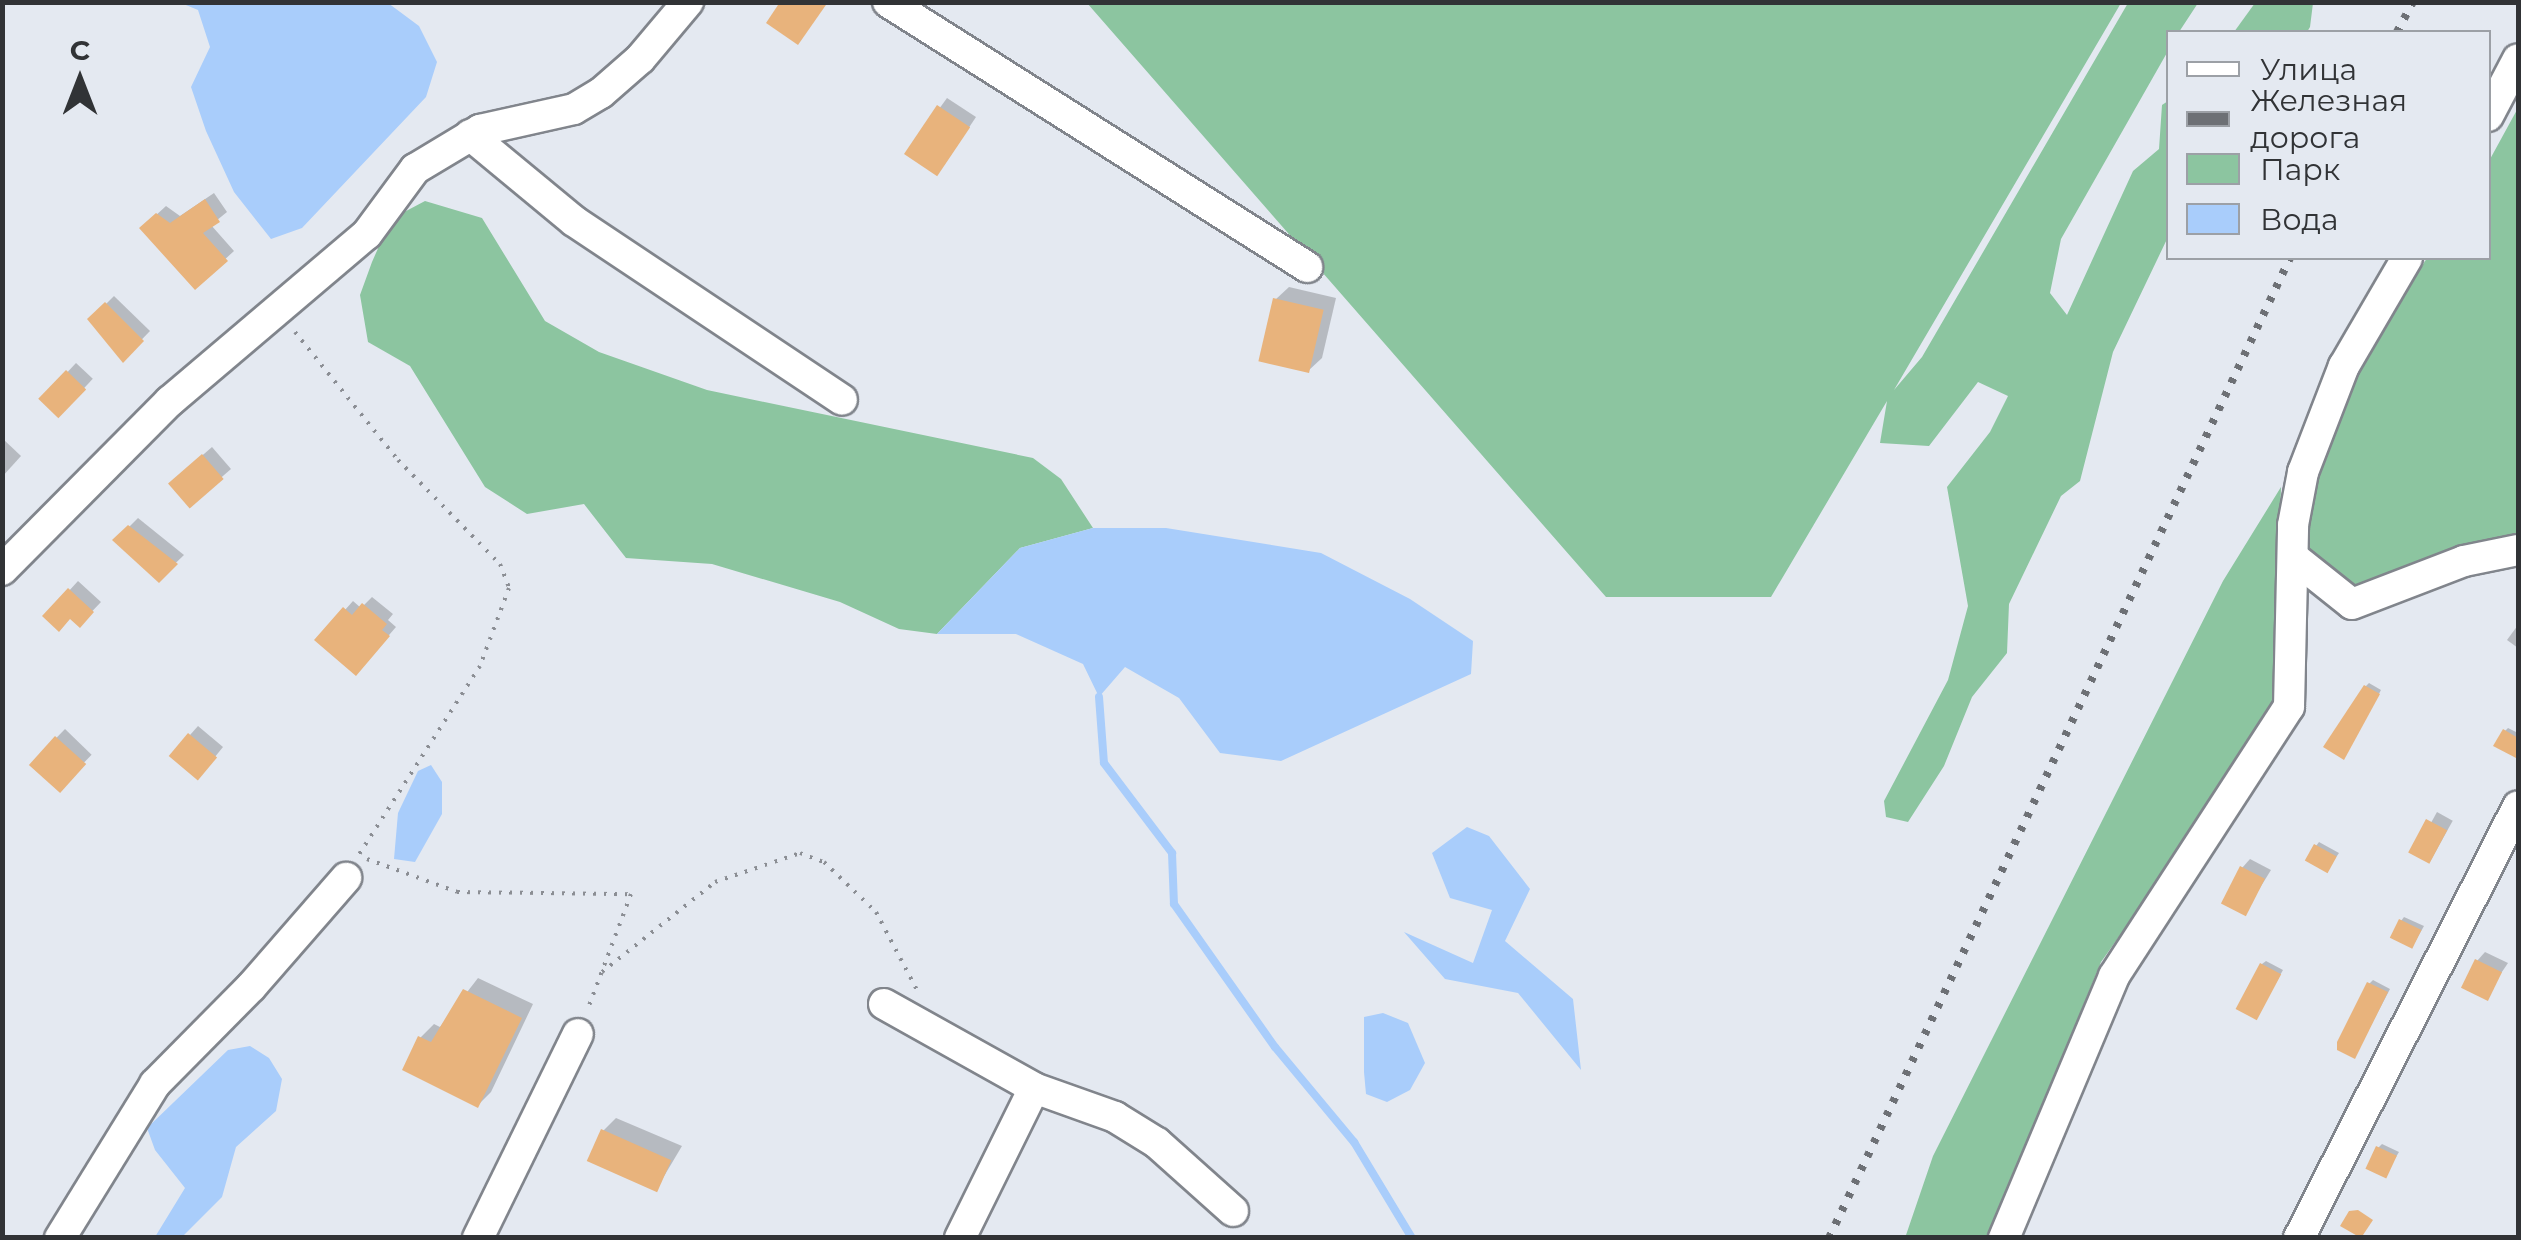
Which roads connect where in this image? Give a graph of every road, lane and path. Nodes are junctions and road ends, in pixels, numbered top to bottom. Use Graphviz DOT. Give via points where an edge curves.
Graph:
graph roads {
  1 [pos="688,2"];
  2 [pos="888,2"];
  3 [pos="2518,60"];
  4 [pos="2491,110"];
  5 [pos="470,135"];
  6 [pos="2406,260"];
  7 [pos="1307,267"];
  8 [pos="273,308"];
  9 [pos="842,400"];
  10 [pos="2518,550"];
  11 [pos="2293,557"];
  12 [pos="2,570"];
  13 [pos="2518,806"];
  14 [pos="352,867"];
  15 [pos="602,972"];
  16 [pos="884,1004"];
  17 [pos="924,1005"];
  18 [pos="578,1034"];
  19 [pos="1034,1088"];
  20 [pos="1233,1211"];
  21 [pos="60,1238"];
  22 [pos="478,1238"];
  23 [pos="960,1238"];
  24 [pos="2004,1238"];
  25 [pos="2299,1238"];
  1 -- 5 [label="street" via="640,59 588,101"];
  2 -- 7 [label="street"];
  3 -- 4 [label="street"];
  5 -- 8 [label="street" via="414,169 367,234"];
  5 -- 9 [label="street" via="574,221"];
  6 -- 11 [label="street" via="2344,366 2310,454"];
  8 -- 12 [label="street"];
  8 -- 14 [label="path" via="398,460 500,564 509,588 480,666"];
  10 -- 11 [label="street" via="2464,561 2352,604"];
  11 -- 24 [label="street" via="2290,692 2279,730 2114,976"];
  13 -- 25 [label="street"];
  14 -- 15 [label="path" via="457,892 631,894"];
  14 -- 21 [label="street" via="155,1084"];
  15 -- 17 [label="path" via="714,882 800,852 824,862 876,912"];
  15 -- 18 [label="path"];
  16 -- 19 [label="street"];
  18 -- 22 [label="street"];
  19 -- 20 [label="street" via="1114,1117 1157,1142"];
  19 -- 23 [label="street"];
}
